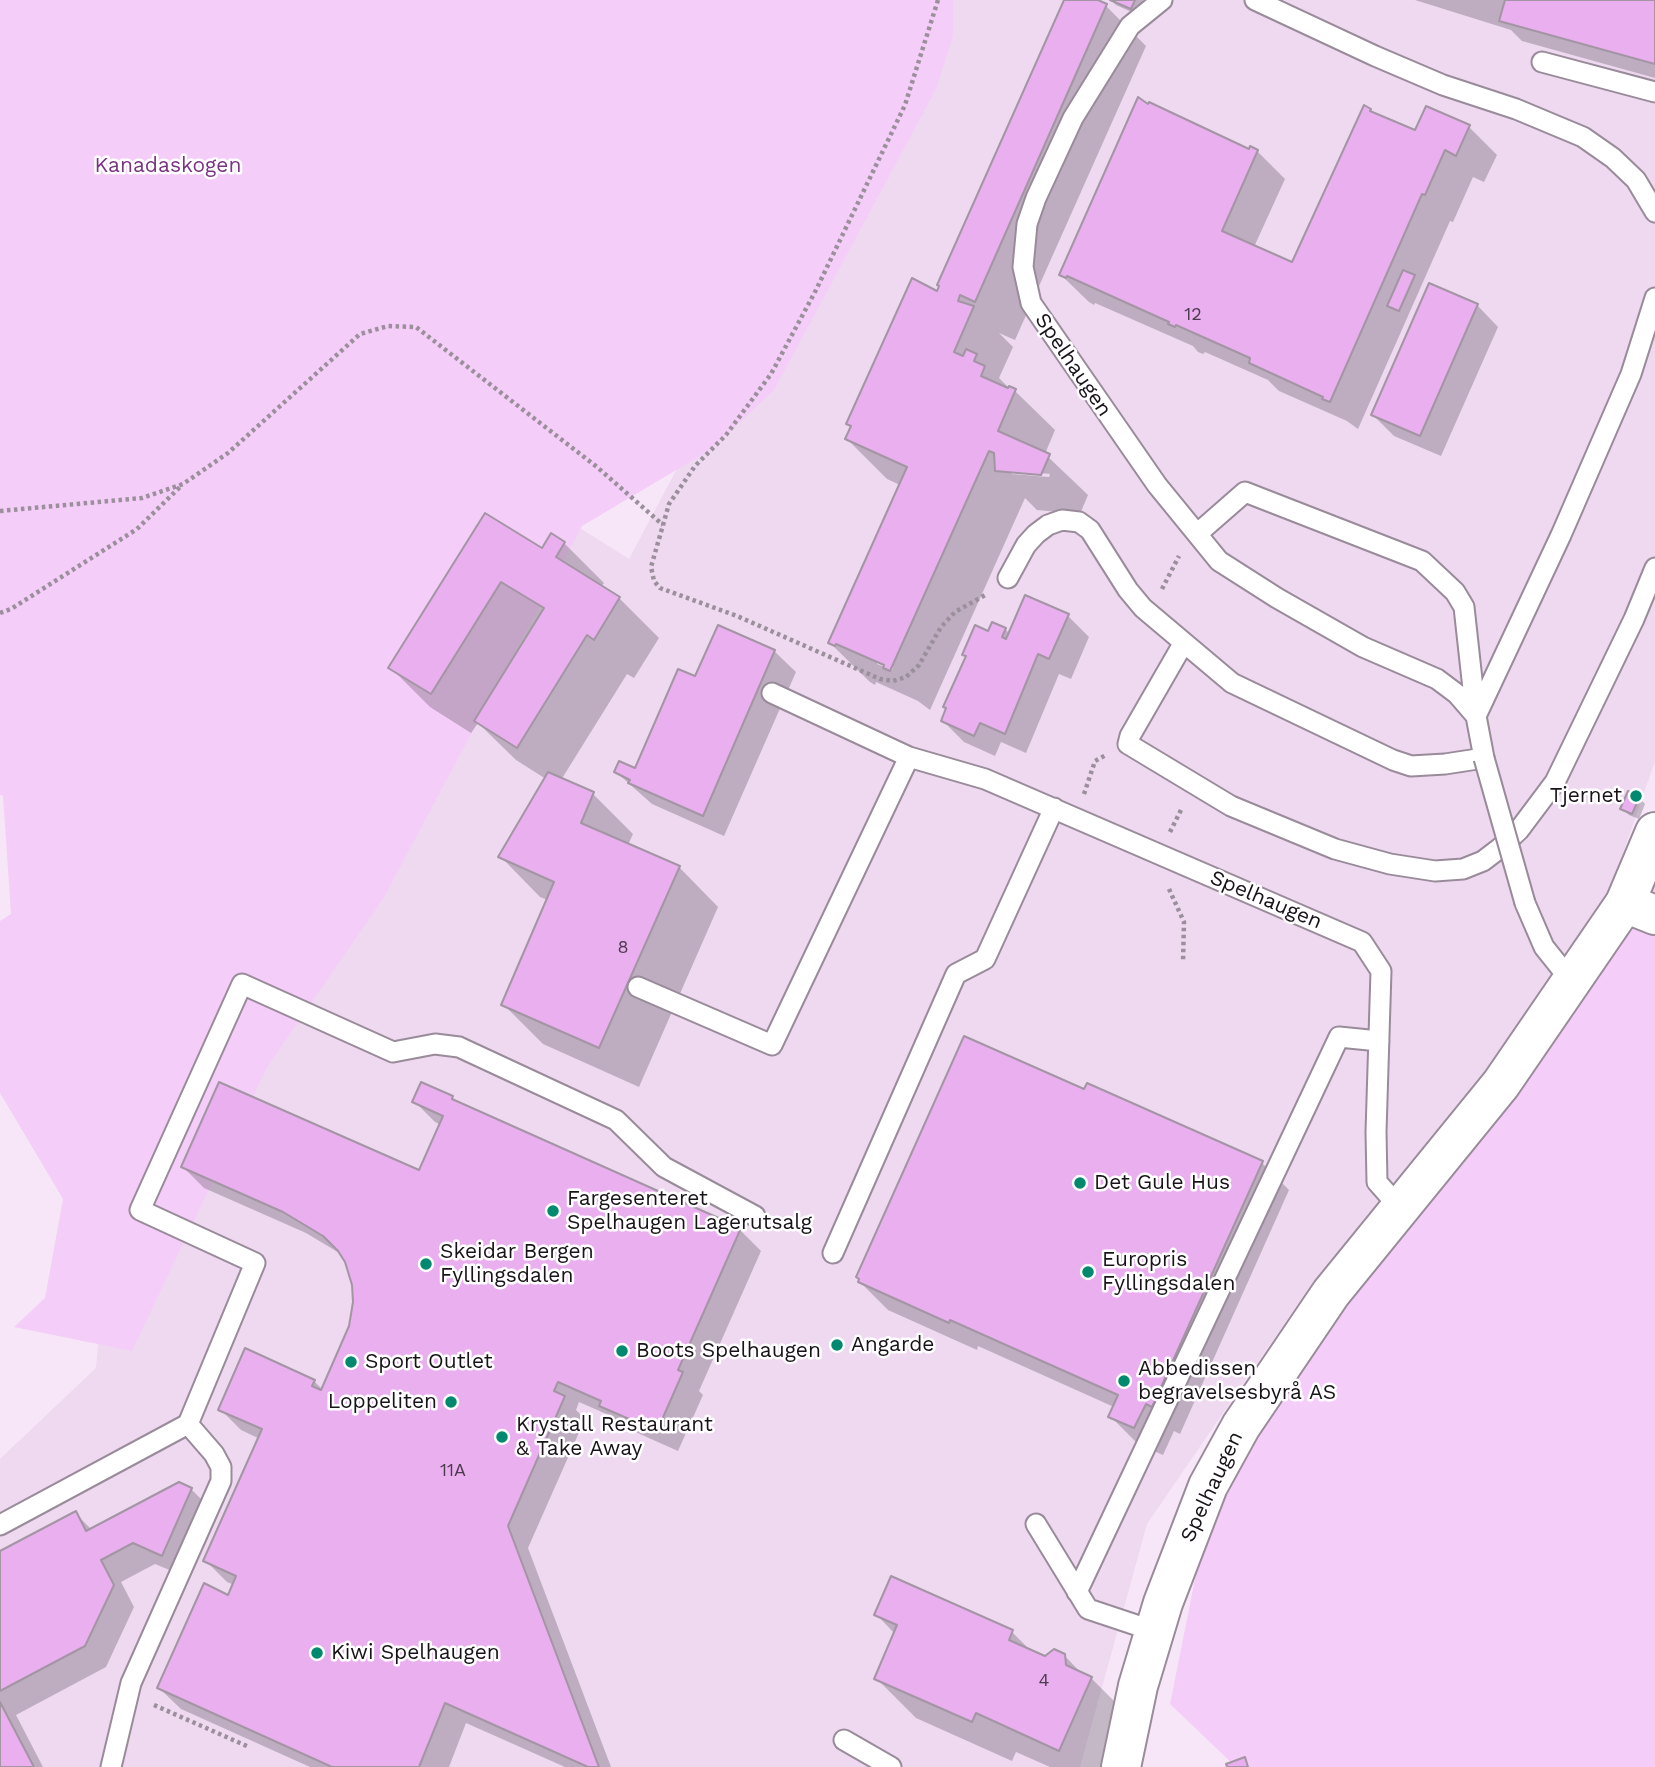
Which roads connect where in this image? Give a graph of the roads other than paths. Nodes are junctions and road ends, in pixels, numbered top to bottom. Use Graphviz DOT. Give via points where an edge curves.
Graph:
graph roads {
  1 [pos="1162,0"];
  2 [pos="1255,0"];
  3 [pos="1542,62"];
  4 [pos="1655,92"];
  5 [pos="1655,212"];
  6 [pos="1655,298"];
  7 [pos="1197,534"];
  8 [pos="1655,568"];
  9 [pos="1008,578"];
  10 [pos="1183,644"];
  11 [pos="772,692"];
  12 [pos="1476,716"];
  13 [pos="909,757"];
  14 [pos="1484,758"];
  15 [pos="1054,808"];
  16 [pos="1655,832"];
  17 [pos="1640,909"];
  18 [pos="1572,982"];
  19 [pos="638,987"];
  20 [pos="1379,1041"];
  21 [pos="1400,1208"];
  22 [pos="755,1216"];
  23 [pos="833,1253"];
  24 [pos="188,1424"];
  25 [pos="1036,1524"];
  26 [pos="0,1525"];
  27 [pos="1077,1592"];
  28 [pos="1154,1631"];
  29 [pos="844,1740"];
  30 [pos="111,1767"];
  31 [pos="891,1767"];
  32 [pos="1121,1767"];
  1 -- 7 [label="lane, Spelhaugen" via="1130,26 1073,118 1027,224 1023,267 1031,303 1157,485"];
  2 -- 5 [label="lane" via="1443,85 1583,137 1636,180"];
  3 -- 4 [label="lane"];
  6 -- 12 [label="lane" via="1625,386"];
  7 -- 12 [label="lane, Spelhaugen" via="1219,561 1363,647 1437,679"];
  7 -- 12 [label="lane" via="1245,492 1422,561 1464,607"];
  8 -- 10 [label="lane" via="1555,782 1519,830 1483,861 1463,869 1435,871 1390,864 1335,849 1231,806 1128,744"];
  9 -- 10 [label="lane" via="1036,534 1062,520 1079,523 1090,530 1128,590"];
  10 -- 14 [label="lane" via="1232,683 1393,760 1411,766"];
  11 -- 13 [label="lane, Spelhaugen"];
  12 -- 14 [label="lane"];
  13 -- 15 [label="lane, Spelhaugen" via="985,779"];
  13 -- 19 [label="lane" via="772,1045"];
  14 -- 18 [label="lane, bridge" via="1525,903 1544,947"];
  15 -- 20 [label="lane, Spelhaugen" via="1362,942 1381,971"];
  15 -- 23 [label="lane" via="985,959 956,974"];
  16 -- 17 [label="main road, Spelhaugen"];
  17 -- 18 [label="main road, Spelhaugen"];
  18 -- 21 [label="main road, Spelhaugen" via="1501,1084"];
  20 -- 21 [label="lane, Spelhaugen" via="1377,1182"];
  20 -- 27 [label="lane" via="1339,1037"];
  21 -- 28 [label="main road, Spelhaugen" via="1331,1293 1241,1426 1208,1486"];
  22 -- 24 [label="lane" via="664,1167 616,1119 459,1047 435,1044 393,1052 242,984 140,1210 255,1263"];
  24 -- 26 [label="lane"];
  24 -- 30 [label="lane" via="214,1454 221,1467 221,1481 129,1689"];
  25 -- 27 [label="lane"];
  27 -- 28 [label="lane" via="1088,1609"];
  28 -- 32 [label="main road, Spelhaugen"];
  29 -- 31 [label="lane"];
}
